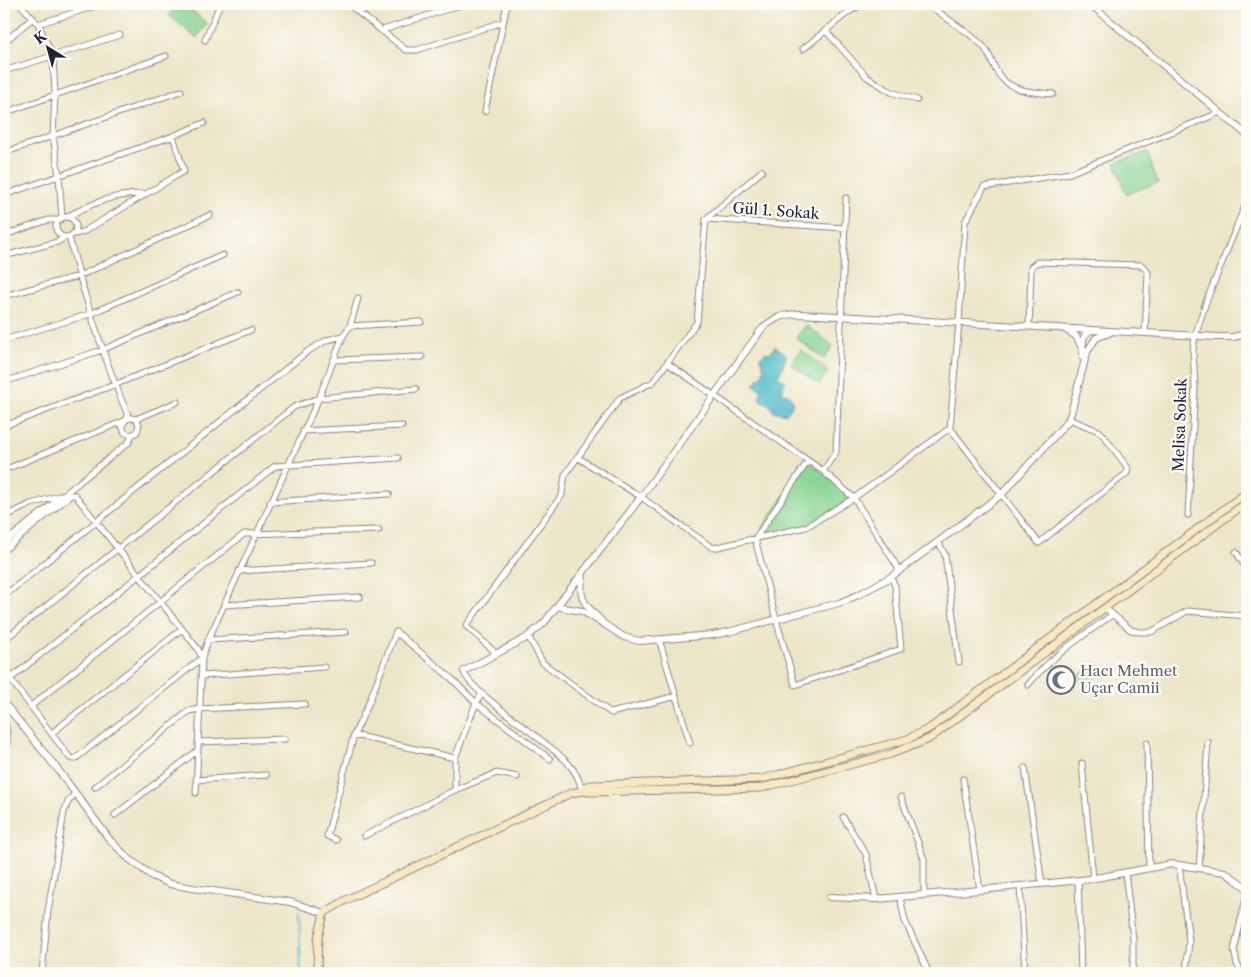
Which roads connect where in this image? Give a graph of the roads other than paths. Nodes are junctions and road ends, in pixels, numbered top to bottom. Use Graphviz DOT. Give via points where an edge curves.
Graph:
graph roads {
  1 [pos="20,4"];
  2 [pos="220,4"];
  3 [pos="348,4"];
  4 [pos="383,4"];
  5 [pos="463,4"];
  6 [pos="507,4"];
  7 [pos="862,4"];
  8 [pos="929,4"];
  9 [pos="1090,4"];
  10 [pos="92,6"];
  11 [pos="359,12"];
  12 [pos="33,18"];
  13 [pos="503,22"];
  14 [pos="38,24"];
  15 [pos="383,30"];
  16 [pos="826,31"];
  17 [pos="120,35"];
  18 [pos="205,40"];
  19 [pos="4,42"];
  20 [pos="803,48"];
  21 [pos="53,56"];
  22 [pos="166,56"];
  23 [pos="4,71"];
  24 [pos="181,91"];
  25 [pos="55,94"];
  26 [pos="1053,94"];
  27 [pos="917,100"];
  28 [pos="485,111"];
  29 [pos="1218,112"];
  30 [pos="4,113"];
  31 [pos="204,123"];
  32 [pos="1247,135"];
  33 [pos="53,136"];
  34 [pos="173,136"];
  35 [pos="4,153"];
  36 [pos="762,171"];
  37 [pos="59,175"];
  38 [pos="145,194"];
  39 [pos="4,195"];
  40 [pos="846,198"];
  41 [pos="1247,201"];
  42 [pos="210,214"];
  43 [pos="63,218"];
  44 [pos="706,219"];
  45 [pos="845,228"];
  46 [pos="69,236"];
  47 [pos="4,237"];
  48 [pos="223,255"];
  49 [pos="4,256"];
  50 [pos="79,276"];
  51 [pos="238,292"];
  52 [pos="4,296"];
  53 [pos="358,298"];
  54 [pos="90,314"];
  55 [pos="841,316"];
  56 [pos="421,322"];
  57 [pos="959,322"];
  58 [pos="350,326"];
  59 [pos="1029,327"];
  60 [pos="1060,328"];
  61 [pos="251,330"];
  62 [pos="1092,330"];
  63 [pos="1115,331"];
  64 [pos="1146,333"];
  65 [pos="1247,334"];
  66 [pos="343,336"];
  67 [pos="1195,336"];
  68 [pos="4,340"];
  69 [pos="102,350"];
  70 [pos="1083,350"];
  71 [pos="422,357"];
  72 [pos="334,360"];
  73 [pos="667,363"];
  74 [pos="1082,366"];
  75 [pos="4,382"];
  76 [pos="114,385"];
  77 [pos="416,389"];
  78 [pos="714,395"];
  79 [pos="319,398"];
  80 [pos="177,402"];
  81 [pos="126,419"];
  82 [pos="1069,419"];
  83 [pos="136,420"];
  84 [pos="4,426"];
  85 [pos="402,426"];
  86 [pos="950,428"];
  87 [pos="303,431"];
  88 [pos="132,435"];
  89 [pos="577,457"];
  90 [pos="398,458"];
  91 [pos="808,460"];
  92 [pos="287,465"];
  93 [pos="4,470"];
  94 [pos="823,471"];
  95 [pos="1247,492"];
  96 [pos="65,494"];
  97 [pos="389,494"];
  98 [pos="1002,494"];
  99 [pos="641,497"];
  100 [pos="854,498"];
  101 [pos="270,502"];
  102 [pos="1247,502"];
  103 [pos="1188,515"];
  104 [pos="4,517"];
  105 [pos="96,522"];
  106 [pos="379,530"];
  107 [pos="256,534"];
  108 [pos="755,539"];
  109 [pos="4,543"];
  110 [pos="939,543"];
  111 [pos="118,549"];
  112 [pos="4,550"];
  113 [pos="1236,552"];
  114 [pos="371,563"];
  115 [pos="1247,569"];
  116 [pos="239,571"];
  117 [pos="900,571"];
  118 [pos="584,572"];
  119 [pos="140,576"];
  120 [pos="891,578"];
  121 [pos="4,596"];
  122 [pos="360,597"];
  123 [pos="564,598"];
  124 [pos="160,602"];
  125 [pos="583,602"];
  126 [pos="224,605"];
  127 [pos="558,606"];
  128 [pos="1105,608"];
  129 [pos="1112,615"];
  130 [pos="1247,616"];
  131 [pos="776,620"];
  132 [pos="604,624"];
  133 [pos="182,629"];
  134 [pos="346,632"];
  135 [pos="528,636"];
  136 [pos="659,639"];
  137 [pos="4,640"];
  138 [pos="208,640"];
  139 [pos="496,653"];
  140 [pos="202,658"];
  141 [pos="958,662"];
  142 [pos="324,667"];
  143 [pos="4,670"];
  144 [pos="464,671"];
  145 [pos="201,676"];
  146 [pos="10,679"];
  147 [pos="1028,685"];
  148 [pos="482,694"];
  149 [pos="676,696"];
  150 [pos="4,703"];
  151 [pos="476,703"];
  152 [pos="305,704"];
  153 [pos="31,706"];
  154 [pos="199,709"];
  155 [pos="946,717"];
  156 [pos="4,720"];
  157 [pos="951,723"];
  158 [pos="52,734"];
  159 [pos="354,735"];
  160 [pos="285,739"];
  161 [pos="198,742"];
  162 [pos="1208,742"];
  163 [pos="690,743"];
  164 [pos="1147,743"];
  165 [pos="197,751"];
  166 [pos="4,754"];
  167 [pos="456,758"];
  168 [pos="550,759"];
  169 [pos="1082,763"];
  170 [pos="1025,768"];
  171 [pos="266,775"];
  172 [pos="517,777"];
  173 [pos="963,779"];
  174 [pos="196,780"];
  175 [pos="95,787"];
  176 [pos="455,790"];
  177 [pos="582,791"];
  178 [pos="75,793"];
  179 [pos="196,793"];
  180 [pos="901,797"];
  181 [pos="115,815"];
  182 [pos="843,817"];
  183 [pos="364,836"];
  184 [pos="336,840"];
  185 [pos="1180,865"];
  186 [pos="1149,868"];
  187 [pos="1199,868"];
  188 [pos="1125,872"];
  189 [pos="1093,878"];
  190 [pos="1078,880"];
  191 [pos="1042,884"];
  192 [pos="1020,886"];
  193 [pos="1247,888"];
  194 [pos="980,890"];
  195 [pos="1247,894"];
  196 [pos="924,895"];
  197 [pos="830,897"];
  198 [pos="900,897"];
  199 [pos="876,899"];
  200 [pos="324,913"];
  201 [pos="42,973"];
  202 [pos="317,973"];
  203 [pos="929,973"];
  204 [pos="1025,973"];
  205 [pos="1081,973"];
  206 [pos="1133,973"];
  207 [pos="1186,973"];
  208 [pos="1242,973"];
  1 -- 12 [label="street"];
  2 -- 18 [label="street"];
  3 -- 11 [label="street"];
  4 -- 11 [label="street"];
  5 -- 15 [label="street"];
  6 -- 13 [label="street"];
  7 -- 16 [label="street"];
  8 -- 26 [label="street" via="984,48 1000,76 1013,87"];
  9 -- 29 [label="street"];
  10 -- 14 [label="street"];
  11 -- 15 [label="street"];
  12 -- 14 [label="street"];
  12 -- 19 [label="street"];
  13 -- 15 [label="street" via="417,50 406,50"];
  13 -- 28 [label="street"];
  14 -- 21 [label="street"];
  16 -- 20 [label="street"];
  16 -- 27 [label="street" via="867,78 891,92"];
  17 -- 21 [label="street"];
  21 -- 23 [label="street"];
  21 -- 25 [label="street"];
  22 -- 25 [label="street"];
  24 -- 33 [label="street"];
  25 -- 30 [label="street"];
  25 -- 33 [label="street"];
  29 -- 32 [label="street"];
  29 -- 57 [label="street" via="1070,173 984,186 965,222"];
  31 -- 34 [label="street"];
  33 -- 35 [label="street"];
  33 -- 37 [label="street"];
  34 -- 37 [label="street"];
  34 -- 38 [label="street" via="184,170"];
  36 -- 44 [label="street"];
  37 -- 39 [label="street"];
  37 -- 43 [label="street"];
  38 -- 43 [label="street" via="103,199"];
  38 -- 46 [label="street" via="83,232"];
  40 -- 45 [label="street"];
  41 -- 67 [label="street, Melisa Sokak"];
  42 -- 50 [label="street"];
  43 -- 46 [label="street" via="72,219 76,224"];
  43 -- 46 [label="street" via="56,225 57,232"];
  43 -- 47 [label="street" via="48,220"];
  44 -- 45 [label="street, Gül 1. Sokak"];
  44 -- 73 [label="street" via="698,322"];
  45 -- 55 [label="street"];
  46 -- 49 [label="street"];
  46 -- 50 [label="street"];
  48 -- 54 [label="street"];
  50 -- 52 [label="street"];
  50 -- 54 [label="street"];
  51 -- 69 [label="street"];
  53 -- 58 [label="street"];
  54 -- 68 [label="street"];
  54 -- 69 [label="street"];
  55 -- 57 [label="street"];
  55 -- 78 [label="street" via="787,314 775,319 761,330"];
  55 -- 94 [label="street" via="836,452"];
  56 -- 58 [label="street"];
  57 -- 59 [label="street"];
  57 -- 86 [label="street"];
  58 -- 66 [label="street"];
  59 -- 60 [label="street"];
  59 -- 64 [label="street" via="1031,267 1037,262 1141,265 1148,273"];
  60 -- 62 [label="street"];
  60 -- 70 [label="street" via="1076,336"];
  61 -- 76 [label="street"];
  62 -- 63 [label="street"];
  62 -- 70 [label="street" via="1084,335"];
  63 -- 64 [label="street"];
  63 -- 74 [label="street" via="1093,341"];
  64 -- 67 [label="street"];
  65 -- 67 [label="street"];
  66 -- 72 [label="street"];
  66 -- 105 [label="street" via="327,340 308,351"];
  67 -- 103 [label="street, Melisa Sokak"];
  69 -- 75 [label="street"];
  69 -- 76 [label="street"];
  70 -- 74 [label="street"];
  71 -- 72 [label="street"];
  72 -- 79 [label="street"];
  73 -- 78 [label="street"];
  73 -- 89 [label="street" via="653,382 620,398"];
  74 -- 82 [label="street"];
  76 -- 81 [label="street"];
  76 -- 84 [label="street"];
  77 -- 79 [label="street"];
  78 -- 91 [label="street"];
  78 -- 99 [label="street"];
  79 -- 87 [label="street"];
  79 -- 111 [label="street" via="294,407"];
  80 -- 83 [label="street"];
  81 -- 83 [label="street"];
  81 -- 88 [label="street" via="123,431"];
  81 -- 93 [label="street"];
  82 -- 98 [label="street"];
  82 -- 98 [label="street" via="1103,435 1128,468 1126,473 1039,543"];
  83 -- 88 [label="street" via="139,430"];
  85 -- 87 [label="street"];
  86 -- 98 [label="street"];
  86 -- 100 [label="street"];
  87 -- 92 [label="street"];
  88 -- 96 [label="street" via="129,442"];
  89 -- 99 [label="street"];
  89 -- 139 [label="street" via="565,475 562,495 466,626"];
  90 -- 92 [label="street"];
  91 -- 94 [label="street"];
  91 -- 108 [label="street"];
  92 -- 101 [label="street"];
  92 -- 119 [label="street" via="275,466"];
  94 -- 100 [label="street"];
  95 -- 155 [label="main road"];
  96 -- 104 [label="street" via="31,504"];
  96 -- 109 [label="street"];
  97 -- 101 [label="street"];
  98 -- 110 [label="street"];
  99 -- 108 [label="street" via="712,548"];
  99 -- 118 [label="street"];
  100 -- 108 [label="street" via="806,528"];
  100 -- 117 [label="street"];
  101 -- 107 [label="street"];
  102 -- 128 [label="main road"];
  105 -- 111 [label="street"];
  105 -- 112 [label="street" via="76,495 71,495"];
  105 -- 121 [label="street"];
  106 -- 107 [label="street"];
  107 -- 116 [label="street"];
  107 -- 124 [label="street" via="244,534"];
  108 -- 131 [label="street"];
  110 -- 117 [label="street"];
  110 -- 141 [label="street" via="945,556"];
  111 -- 119 [label="street"];
  111 -- 137 [label="street"];
  113 -- 115 [label="street"];
  114 -- 116 [label="street"];
  116 -- 126 [label="street"];
  117 -- 120 [label="street"];
  118 -- 123 [label="street"];
  118 -- 125 [label="street" via="581,584"];
  119 -- 124 [label="street"];
  119 -- 146 [label="street"];
  120 -- 131 [label="street" via="839,603"];
  120 -- 131 [label="street" via="895,586 900,649 795,685"];
  122 -- 126 [label="street"];
  123 -- 125 [label="street" via="576,594"];
  123 -- 127 [label="street"];
  124 -- 133 [label="street"];
  124 -- 153 [label="street"];
  125 -- 132 [label="street"];
  126 -- 138 [label="street"];
  127 -- 132 [label="street" via="582,611"];
  127 -- 135 [label="street"];
  128 -- 129 [label="street"];
  128 -- 157 [label="main road"];
  129 -- 130 [label="street" via="1138,632 1151,632 1187,611"];
  129 -- 147 [label="street" via="1062,651"];
  131 -- 136 [label="street" via="728,632"];
  132 -- 136 [label="street" via="631,640"];
  133 -- 140 [label="street"];
  133 -- 158 [label="street"];
  134 -- 138 [label="street"];
  135 -- 139 [label="street"];
  135 -- 149 [label="street" via="543,663 611,713"];
  136 -- 149 [label="street"];
  138 -- 140 [label="street"];
  139 -- 144 [label="street"];
  140 -- 145 [label="street"];
  140 -- 158 [label="street" via="75,759 70,758"];
  142 -- 145 [label="street"];
  143 -- 146 [label="street"];
  144 -- 148 [label="street" via="464,676"];
  145 -- 154 [label="street"];
  146 -- 153 [label="street"];
  148 -- 151 [label="street"];
  148 -- 177 [label="street" via="555,750 580,780"];
  149 -- 163 [label="street"];
  150 -- 178 [label="street"];
  151 -- 159 [label="street" via="396,632"];
  151 -- 167 [label="street"];
  151 -- 168 [label="street"];
  152 -- 154 [label="street"];
  153 -- 158 [label="street"];
  154 -- 161 [label="street"];
  154 -- 175 [label="street" via="189,711"];
  155 -- 157 [label="main road"];
  155 -- 177 [label="main road" via="908,740 762,779 592,785"];
  156 -- 166 [label="street" via="8,732"];
  157 -- 177 [label="main road" via="929,739 891,754 760,788"];
  159 -- 167 [label="street"];
  159 -- 184 [label="street" via="327,836"];
  160 -- 161 [label="street"];
  161 -- 165 [label="street"];
  162 -- 187 [label="street"];
  164 -- 186 [label="street"];
  165 -- 174 [label="street"];
  165 -- 181 [label="street"];
  167 -- 176 [label="street"];
  169 -- 189 [label="street"];
  170 -- 191 [label="street"];
  171 -- 174 [label="street"];
  172 -- 176 [label="street" via="497,773"];
  173 -- 194 [label="street"];
  174 -- 179 [label="street"];
  176 -- 183 [label="street"];
  177 -- 200 [label="main road" via="440,855"];
  178 -- 200 [label="street" via="116,846 138,868 152,876 170,884 290,902"];
  178 -- 201 [label="street" via="64,812"];
  180 -- 196 [label="street" via="924,859"];
  182 -- 199 [label="street" via="866,854"];
  185 -- 186 [label="street"];
  185 -- 187 [label="street"];
  185 -- 207 [label="street" via="1188,941"];
  186 -- 188 [label="street"];
  187 -- 193 [label="street" via="1225,872"];
  188 -- 189 [label="street"];
  188 -- 206 [label="street"];
  189 -- 190 [label="street"];
  190 -- 191 [label="street"];
  190 -- 205 [label="street"];
  191 -- 192 [label="street"];
  192 -- 194 [label="street"];
  192 -- 204 [label="street"];
  194 -- 196 [label="street"];
  195 -- 208 [label="street" via="1234,950"];
  196 -- 198 [label="street"];
  197 -- 199 [label="street"];
  198 -- 199 [label="street"];
  198 -- 203 [label="street" via="905,921"];
  200 -- 202 [label="main road" via="318,938"];
}
